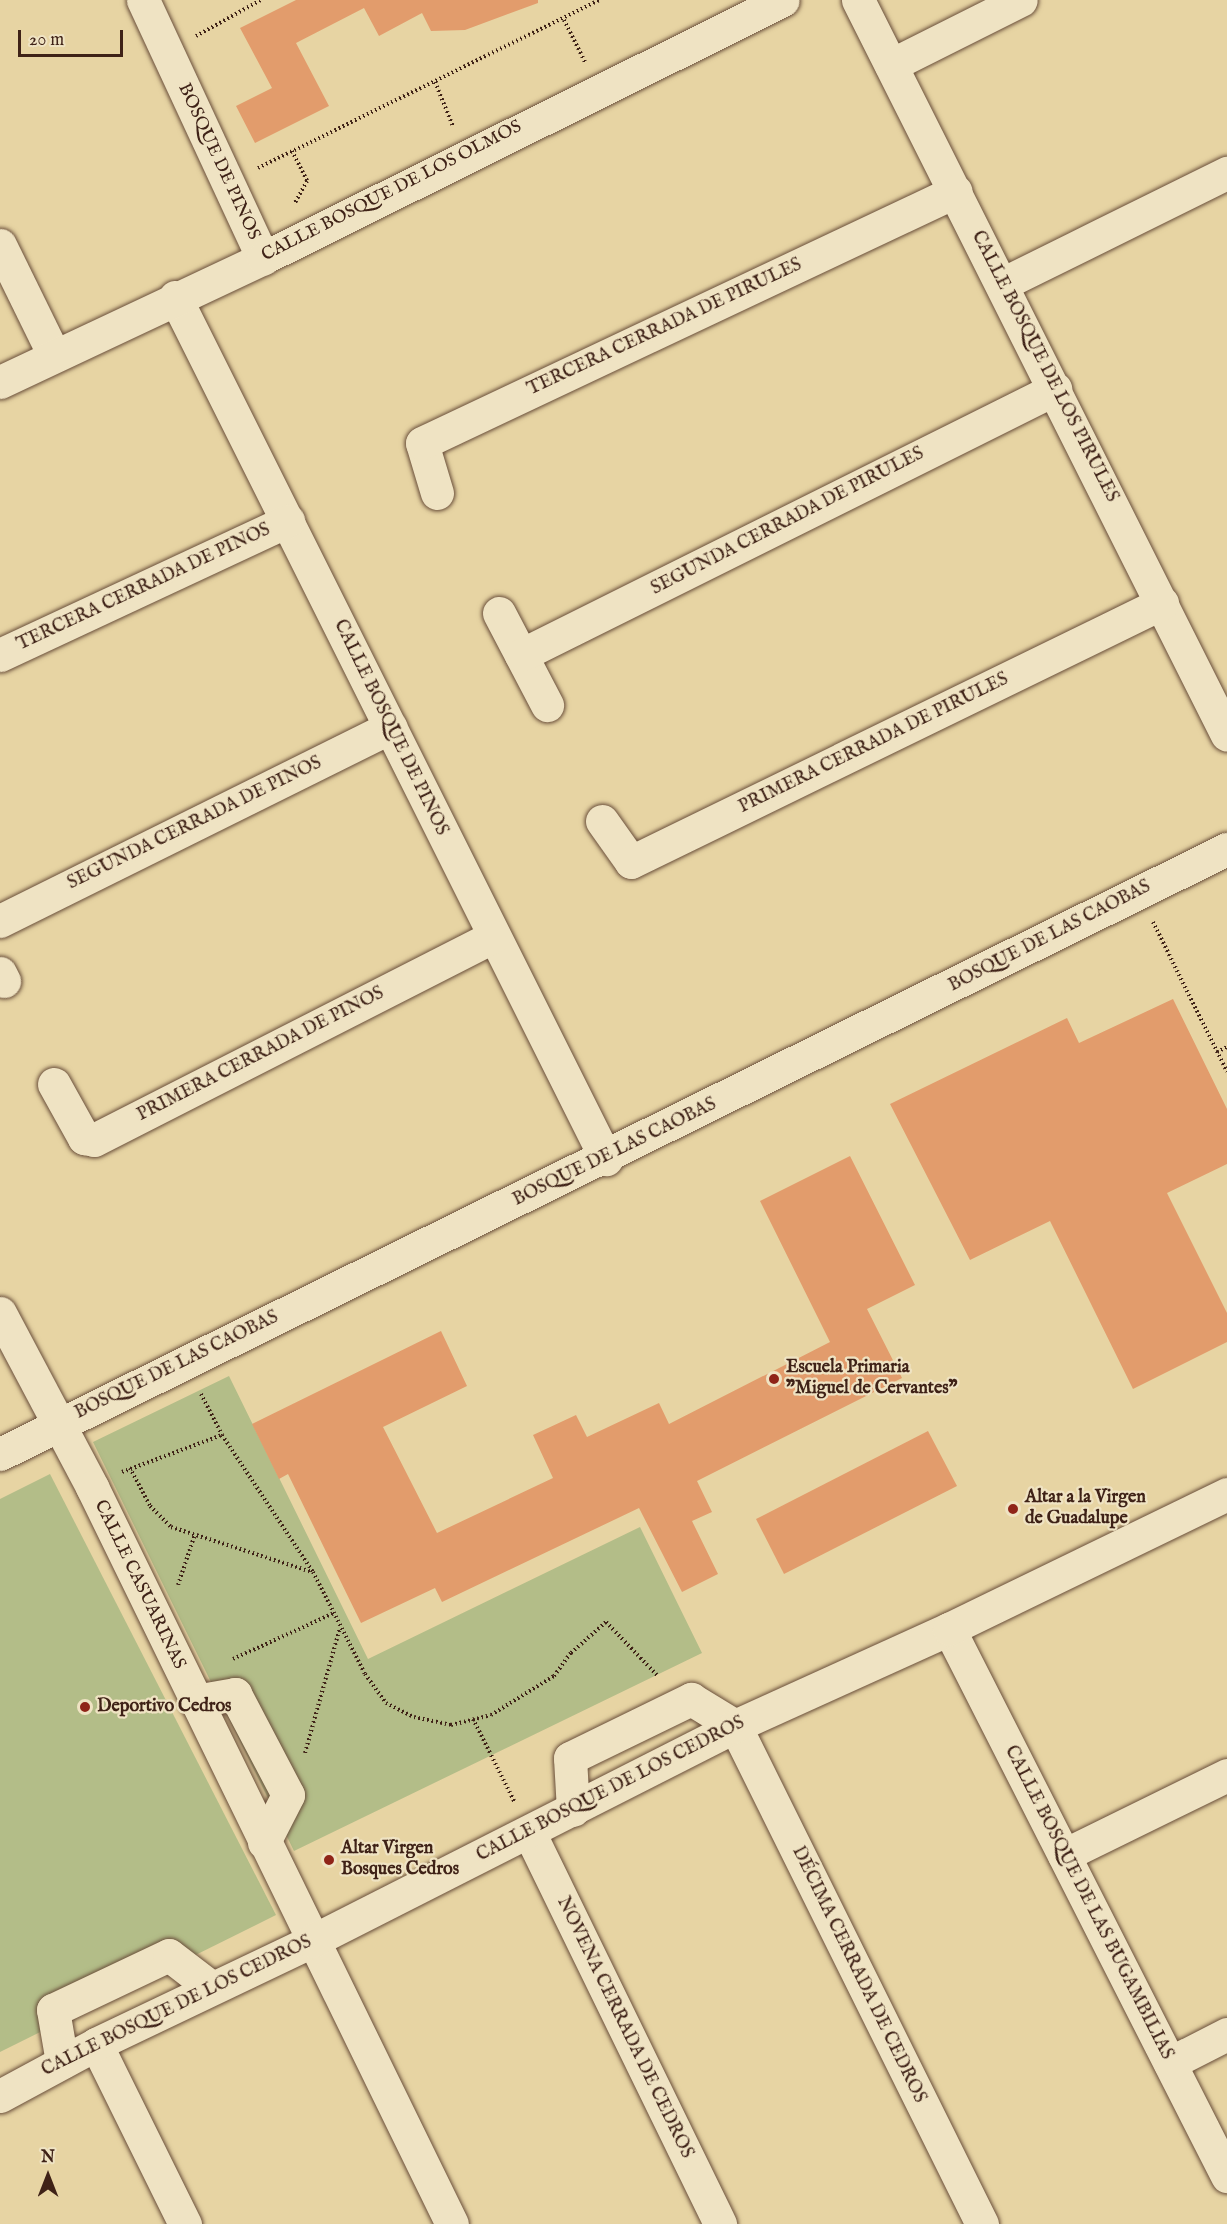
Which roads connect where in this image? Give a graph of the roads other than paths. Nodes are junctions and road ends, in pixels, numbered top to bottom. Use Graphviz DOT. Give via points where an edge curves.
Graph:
graph roads {
  1 [pos="143,0"];
  2 [pos="783,0"];
  3 [pos="858,0"];
  4 [pos="1021,0"];
  5 [pos="891,65"];
  6 [pos="1227,173"];
  7 [pos="956,191"];
  8 [pos="0,245"];
  9 [pos="263,258"];
  10 [pos="1002,284"];
  11 [pos="175,297"];
  12 [pos="54,355"];
  13 [pos="0,382"];
  14 [pos="1054,389"];
  15 [pos="437,493"];
  16 [pos="288,521"];
  17 [pos="1162,603"];
  18 [pos="499,613"];
  19 [pos="0,655"];
  20 [pos="521,655"];
  21 [pos="547,705"];
  22 [pos="391,727"];
  23 [pos="1227,735"];
  24 [pos="602,821"];
  25 [pos="1227,849"];
  26 [pos="0,921"];
  27 [pos="493,937"];
  28 [pos="54,1084"];
  29 [pos="606,1159"];
  30 [pos="0,1312"];
  31 [pos="56,1425"];
  32 [pos="0,1454"];
  33 [pos="1227,1494"];
  34 [pos="949,1629"];
  35 [pos="735,1726"];
  36 [pos="1227,1775"];
  37 [pos="573,1810"];
  38 [pos="529,1832"];
  39 [pos="1064,1855"];
  40 [pos="312,1941"];
  41 [pos="212,1988"];
  42 [pos="1227,2034"];
  43 [pos="96,2043"];
  44 [pos="62,2062"];
  45 [pos="1170,2063"];
  46 [pos="0,2096"];
  47 [pos="1227,2176"];
  48 [pos="185,2224"];
  49 [pos="452,2224"];
  50 [pos="720,2224"];
  51 [pos="982,2224"];
  1 -- 9 [label="street, BOSQUE DE PINOS"];
  2 -- 9 [label="street, CALLE BOSQUE DE LOS OLMOS"];
  3 -- 5 [label="street, CALLE BOSQUE DE LOS PIRULES"];
  4 -- 5 [label="street"];
  5 -- 7 [label="street, CALLE BOSQUE DE LOS PIRULES"];
  6 -- 10 [label="street"];
  7 -- 10 [label="street, CALLE BOSQUE DE LOS PIRULES"];
  7 -- 15 [label="street, TERCERA CERRADA DE PIRULES" via="422,443"];
  8 -- 12 [label="street"];
  9 -- 11 [label="street, CALLE BOSQUE DE LOS OLMOS"];
  10 -- 14 [label="street, CALLE BOSQUE DE LOS PIRULES"];
  11 -- 12 [label="street, CALLE BOSQUE DE LOS OLMOS"];
  11 -- 16 [label="street, CALLE BOSQUE DE PINOS"];
  12 -- 13 [label="street, CALLE BOSQUE DE LOS OLMOS"];
  14 -- 17 [label="street, CALLE BOSQUE DE LOS PIRULES"];
  14 -- 20 [label="street, SEGUNDA CERRADA DE PIRULES"];
  16 -- 19 [label="street, TERCERA CERRADA DE PINOS"];
  16 -- 22 [label="street, CALLE BOSQUE DE PINOS"];
  17 -- 23 [label="street, CALLE BOSQUE DE LOS PIRULES"];
  17 -- 24 [label="street, PRIMERA CERRADA DE PIRULES" via="631,862"];
  18 -- 20 [label="street"];
  20 -- 21 [label="street"];
  22 -- 26 [label="street, SEGUNDA CERRADA DE PINOS"];
  22 -- 27 [label="street, CALLE BOSQUE DE PINOS"];
  25 -- 29 [label="street, BOSQUE DE LAS CAOBAS"];
  27 -- 28 [label="street, PRIMERA CERRADA DE PINOS" via="94,1140 84,1138"];
  27 -- 29 [label="street, CALLE BOSQUE DE PINOS"];
  29 -- 31 [label="street, BOSQUE DE LAS CAOBAS"];
  30 -- 31 [label="street, CALLE CASUARINAS"];
  31 -- 32 [label="street, BOSQUE DE LAS CAOBAS"];
  31 -- 40 [label="street, CALLE CASUARINAS" via="92,1487"];
  33 -- 34 [label="street, CALLE BOSQUE DE LOS CEDROS"];
  34 -- 35 [label="street, CALLE BOSQUE DE LOS CEDROS"];
  34 -- 39 [label="street, CALLE BOSQUE DE LAS BUGAMBILIAS"];
  35 -- 37 [label="street, CALLE BOSQUE DE LOS CEDROS"];
  35 -- 37 [label="street" via="691,1699 570,1758"];
  35 -- 51 [label="street, DÉCIMA CERRADA DE CEDROS"];
  36 -- 39 [label="street"];
  37 -- 38 [label="street, CALLE BOSQUE DE LOS CEDROS"];
  38 -- 40 [label="street, CALLE BOSQUE DE LOS CEDROS"];
  38 -- 50 [label="street, NOVENA CERRADA DE CEDROS"];
  39 -- 45 [label="street, CALLE BOSQUE DE LAS BUGAMBILIAS"];
  40 -- 41 [label="street, CALLE BOSQUE DE LOS CEDROS"];
  40 -- 49 [label="street, CALLE CASUARINAS"];
  41 -- 43 [label="street, CALLE BOSQUE DE LOS CEDROS"];
  41 -- 44 [label="street" via="169,1955 53,2010"];
  42 -- 45 [label="street"];
  43 -- 44 [label="street, CALLE BOSQUE DE LOS CEDROS"];
  43 -- 48 [label="street"];
  44 -- 46 [label="street, CALLE BOSQUE DE LOS CEDROS"];
  45 -- 47 [label="street, CALLE BOSQUE DE LAS BUGAMBILIAS"];
}
